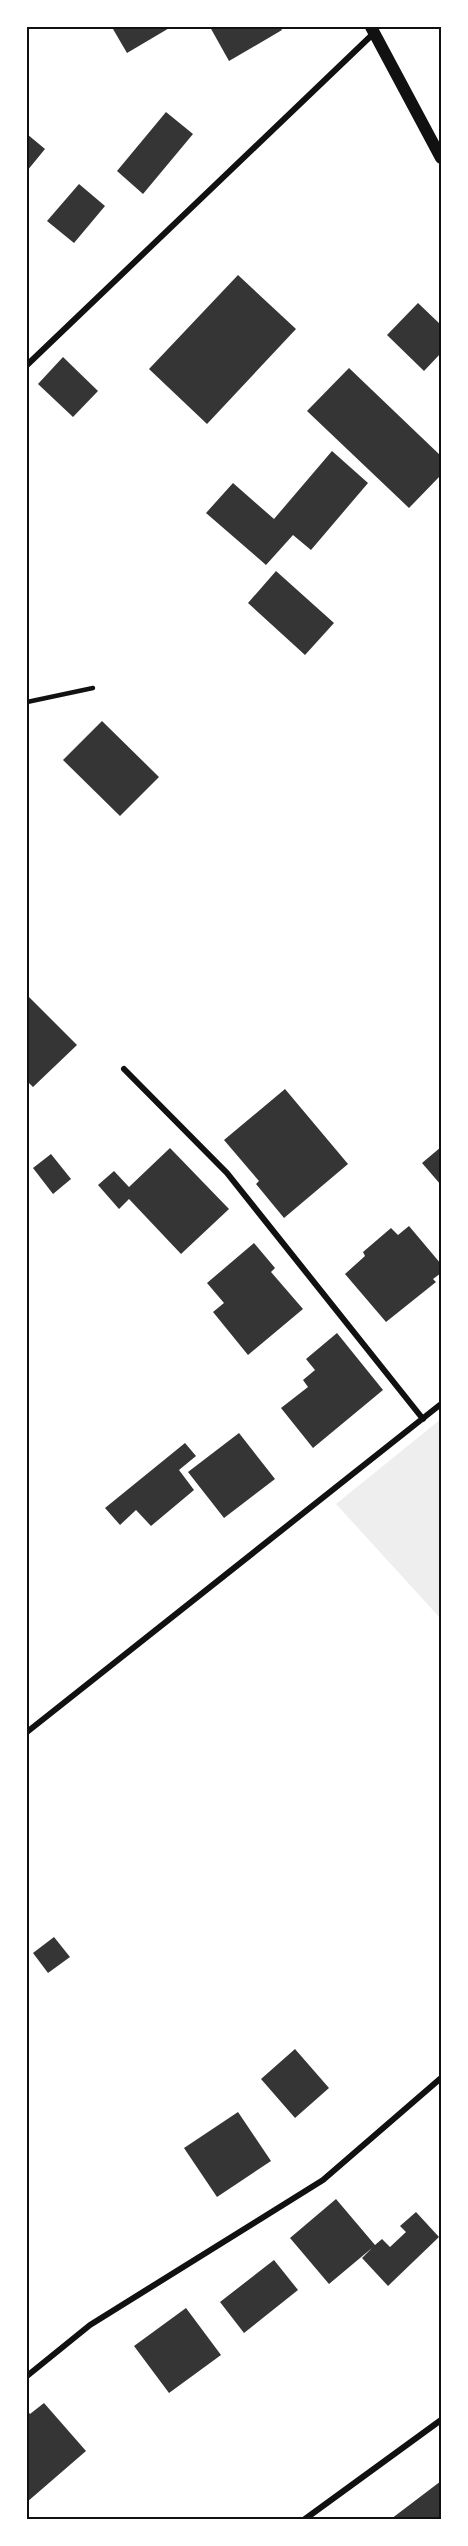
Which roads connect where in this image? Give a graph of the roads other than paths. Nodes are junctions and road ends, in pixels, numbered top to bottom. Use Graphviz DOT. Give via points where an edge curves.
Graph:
graph roads {
  1 [pos="376,29"];
  2 [pos="441,158"];
  3 [pos="27,365"];
  4 [pos="93,688"];
  5 [pos="27,702"];
  6 [pos="124,1069"];
  7 [pos="441,1404"];
  8 [pos="423,1419"];
  9 [pos="27,1732"];
  10 [pos="441,2078"];
  11 [pos="27,2376"];
  12 [pos="441,2420"];
  13 [pos="305,2519"];
  1 -- 2 [label="main road"];
  1 -- 3 [label="street"];
  4 -- 5 [label="lane"];
  6 -- 8 [label="street" via="227,1173"];
  7 -- 8 [label="street"];
  8 -- 9 [label="street"];
  10 -- 11 [label="street" via="323,2180 90,2325"];
  12 -- 13 [label="street"];
}
